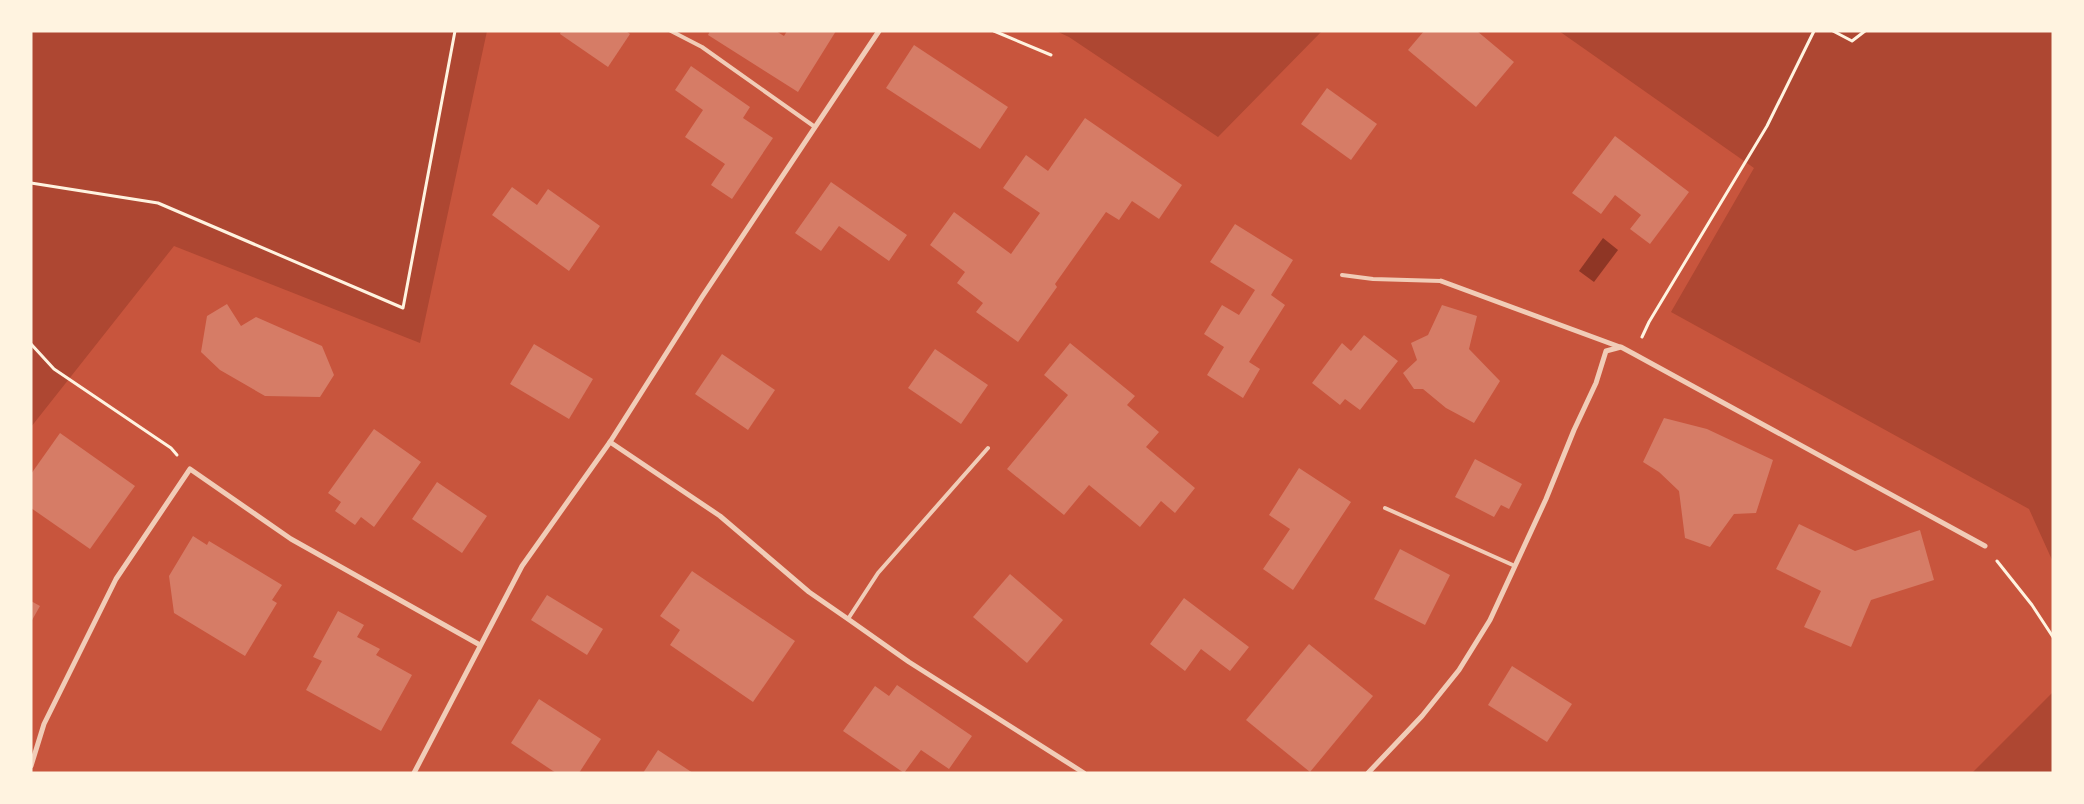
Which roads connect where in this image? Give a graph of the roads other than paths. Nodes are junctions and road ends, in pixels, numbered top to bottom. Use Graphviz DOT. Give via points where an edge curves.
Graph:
graph roads {
  1 [pos="671,31"];
  2 [pos="879,31"];
  3 [pos="814,127"];
  4 [pos="1342,275"];
  5 [pos="1441,281"];
  6 [pos="1621,347"];
  7 [pos="610,442"];
  8 [pos="988,448"];
  9 [pos="1385,508"];
  10 [pos="1985,546"];
  11 [pos="1515,566"];
  12 [pos="848,619"];
  13 [pos="480,645"];
  14 [pos="31,766"];
  15 [pos="414,773"];
  16 [pos="1084,773"];
  17 [pos="1368,773"];
  1 -- 3 [label="lane" via="702,47"];
  2 -- 3 [label="street"];
  3 -- 7 [label="street"];
  4 -- 5 [label="lane" via="1373,280"];
  5 -- 6 [label="street"];
  6 -- 10 [label="street"];
  6 -- 11 [label="street" via="1606,350 1596,383"];
  7 -- 12 [label="street" via="720,516 808,592"];
  7 -- 13 [label="street" via="522,566"];
  8 -- 12 [label="lane" via="878,573"];
  9 -- 11 [label="lane"];
  11 -- 17 [label="street" via="1490,620 1459,670 1422,716"];
  12 -- 16 [label="street" via="909,662"];
  13 -- 14 [label="street" via="291,539 190,469 116,579 44,724"];
  13 -- 15 [label="street"];
}
